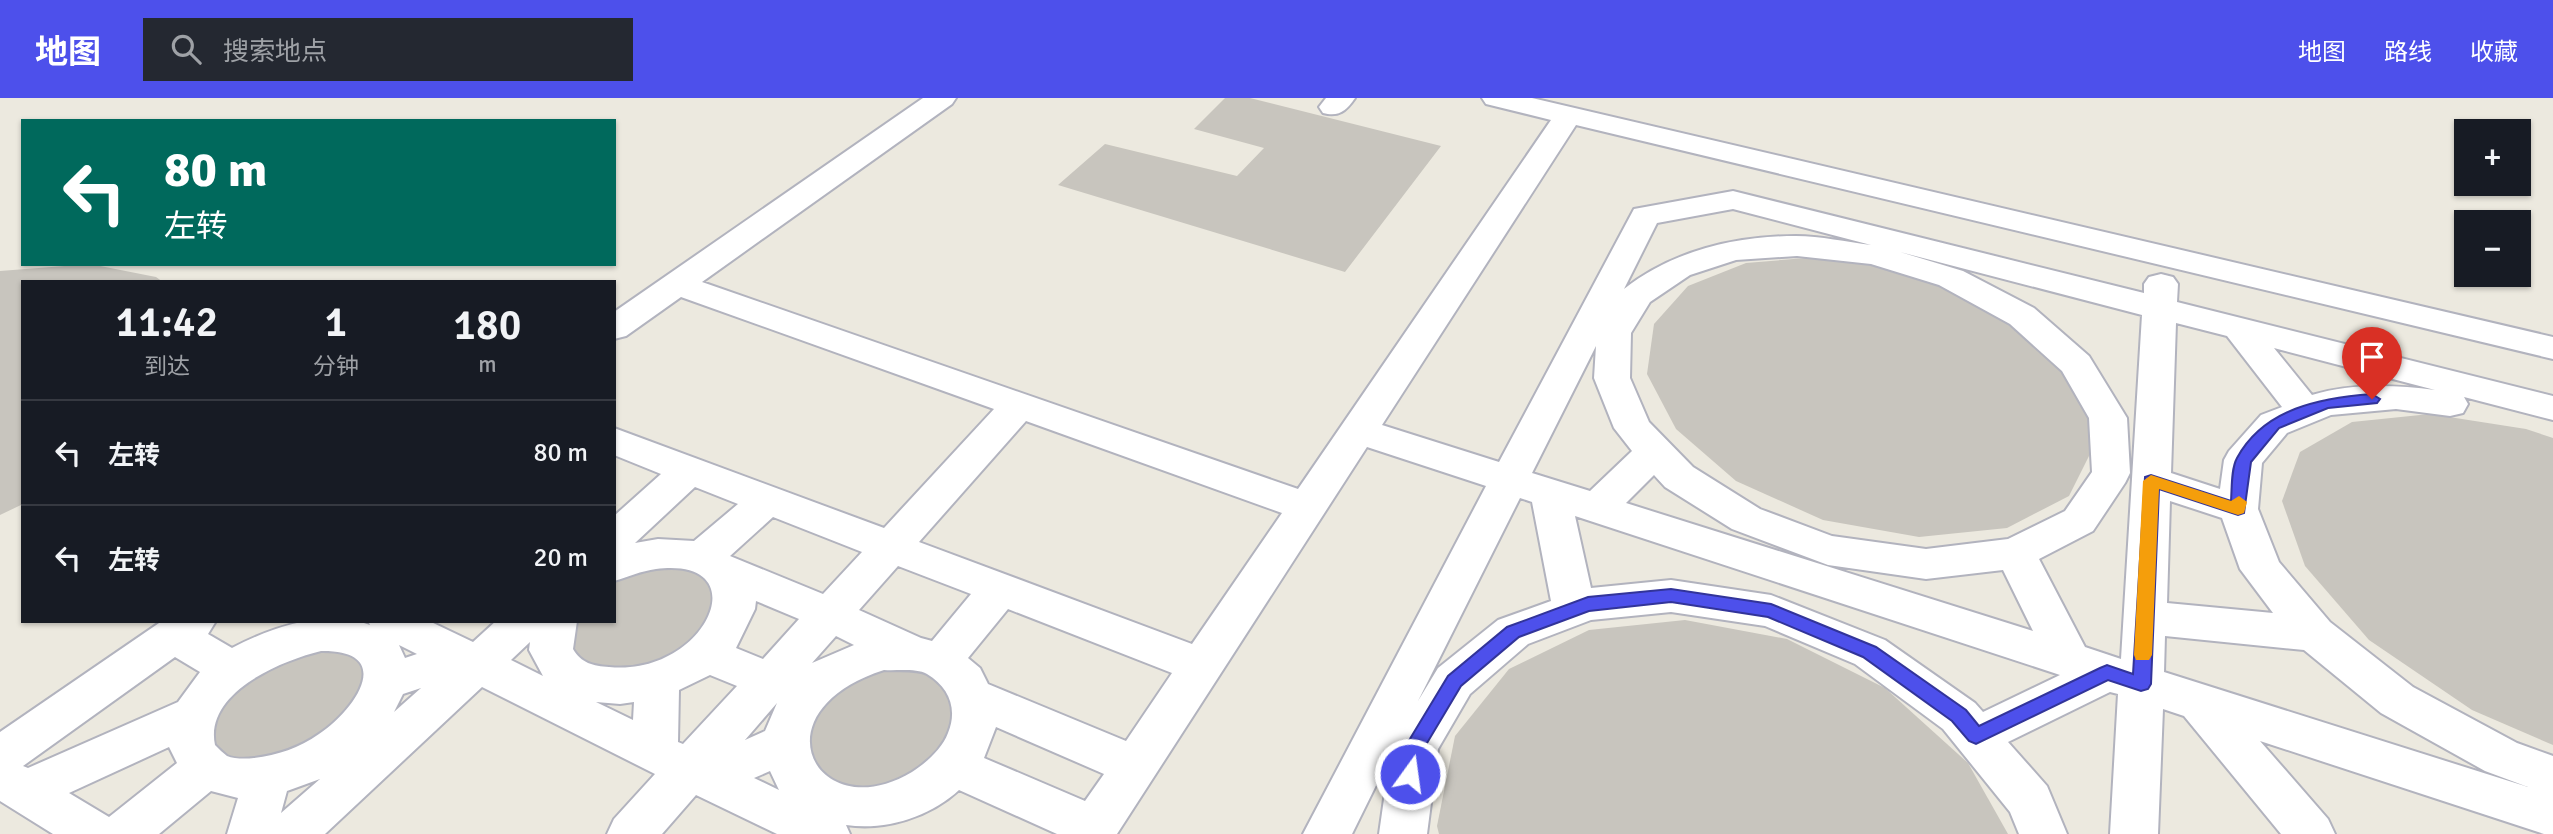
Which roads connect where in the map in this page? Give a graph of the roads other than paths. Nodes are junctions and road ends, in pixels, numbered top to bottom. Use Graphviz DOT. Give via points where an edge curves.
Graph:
graph roads {
  1 [pos="942,98"];
  2 [pos="1496,98"];
  3 [pos="1568,115"];
  4 [pos="1719,202"];
  5 [pos="1754,249"];
  6 [pos="1898,252"];
  7 [pos="2162,256"];
  8 [pos="677,284"];
  9 [pos="2093,292"];
  10 [pos="2160,309"];
  11 [pos="616,327"];
  12 [pos="2239,329"];
  13 [pos="1601,330"];
  14 [pos="2052,342"];
  15 [pos="2553,348"];
  16 [pos="1019,405"];
  17 [pos="2515,407"];
  18 [pos="2553,408"];
  19 [pos="2305,411"];
  20 [pos="2553,427"];
  21 [pos="1358,431"];
  22 [pos="616,442"];
  23 [pos="1655,451"];
  24 [pos="690,470"];
  25 [pos="1509,480"];
  26 [pos="2151,481"];
  27 [pos="1550,493"];
  28 [pos="768,500"];
  29 [pos="1308,507"];
  30 [pos="1597,508"];
  31 [pos="2238,509"];
  32 [pos="617,546"];
  33 [pos="889,546"];
  34 [pos="2015,553"];
  35 [pos="1802,557"];
  36 [pos="700,560"];
  37 [pos="1000,589"];
  38 [pos="1574,609"];
  39 [pos="829,614"];
  40 [pos="2145,617"];
  41 [pos="1797,621"];
  42 [pos="544,627"];
  43 [pos="185,628"];
  44 [pos="292,631"];
  45 [pos="2315,634"];
  46 [pos="384,642"];
  47 [pos="705,654"];
  48 [pos="927,658"];
  49 [pos="481,665"];
  50 [pos="1202,666"];
  51 [pos="232,670"];
  52 [pos="2106,672"];
  53 [pos="657,682"];
  54 [pos="787,688"];
  55 [pos="563,690"];
  56 [pos="973,698"];
  57 [pos="2200,703"];
  58 [pos="194,715"];
  59 [pos="1976,736"];
  60 [pos="1397,740"];
  61 [pos="786,743"];
  62 [pos="363,746"];
  63 [pos="954,766"];
  64 [pos="1135,766"];
  65 [pos="683,767"];
  66 [pos="205,768"];
  67 [pos="9,775"];
  68 [pos="268,776"];
  69 [pos="2553,776"];
  70 [pos="2553,816"];
  71 [pos="821,820"];
  72 [pos="1092,831"];
  73 [pos="95,834"];
  74 [pos="123,834"];
  75 [pos="251,834"];
  76 [pos="292,834"];
  77 [pos="631,834"];
  78 [pos="1327,834"];
  79 [pos="1403,834"];
  80 [pos="2043,834"];
  81 [pos="2134,834"];
  82 [pos="2311,834"];
  1 -- 8 [label="street"];
  2 -- 3 [label="street"];
  3 -- 7 [label="street"];
  3 -- 21 [label="street"];
  4 -- 5 [label="street"];
  4 -- 6 [label="street" via="1733,200"];
  4 -- 13 [label="street" via="1645,216"];
  5 -- 6 [label="street" via="1797,246 1874,255"];
  5 -- 13 [label="street" via="1678,268 1637,295"];
  6 -- 9 [label="street"];
  6 -- 14 [label="street" via="2022,316"];
  7 -- 10 [label="street"];
  7 -- 15 [label="street"];
  8 -- 11 [label="street"];
  8 -- 16 [label="street"];
  9 -- 10 [label="street"];
  9 -- 14 [label="street"];
  10 -- 12 [label="street"];
  10 -- 26 [label="street"];
  12 -- 17 [label="street"];
  12 -- 19 [label="street"];
  13 -- 23 [label="street" via="1612,378 1633,428"];
  13 -- 25 [label="street"];
  14 -- 34 [label="street" via="2076,364 2108,418 2111,473 2079,521"];
  16 -- 29 [label="street"];
  16 -- 33 [label="street"];
  17 -- 18 [label="street"];
  17 -- 19 [label="street" via="2396,397 2326,403"];
  17 -- 20 [label="street"];
  19 -- 31 [label="street" via="2274,424 2243,460"];
  21 -- 25 [label="street"];
  21 -- 29 [label="street"];
  22 -- 24 [label="street"];
  23 -- 30 [label="street"];
  23 -- 35 [label="street" via="1679,477"];
  24 -- 28 [label="street"];
  24 -- 32 [label="street"];
  25 -- 27 [label="street"];
  25 -- 60 [label="street"];
  26 -- 31 [label="street"];
  26 -- 40 [label="street"];
  27 -- 30 [label="street"];
  27 -- 38 [label="street"];
  28 -- 33 [label="street"];
  28 -- 36 [label="street"];
  29 -- 50 [label="street"];
  30 -- 35 [label="street"];
  31 -- 45 [label="street" via="2261,569"];
  32 -- 36 [label="street" via="649,555"];
  33 -- 37 [label="street"];
  33 -- 39 [label="street"];
  34 -- 35 [label="street" via="1926,564 1828,550"];
  34 -- 52 [label="street"];
  35 -- 41 [label="street"];
  35 -- 52 [label="street"];
  36 -- 39 [label="street"];
  36 -- 47 [label="street" via="732,586 735,606 727,628"];
  37 -- 48 [label="street"];
  37 -- 50 [label="street"];
  38 -- 41 [label="street" via="1671,596 1771,611"];
  38 -- 60 [label="street" via="1513,632 1454,681"];
  39 -- 48 [label="street"];
  39 -- 54 [label="street"];
  40 -- 45 [label="street"];
  40 -- 52 [label="street"];
  41 -- 59 [label="street" via="1870,652 1959,716"];
  42 -- 49 [label="street"];
  42 -- 55 [label="street"];
  43 -- 51 [label="street"];
  43 -- 67 [label="street"];
  44 -- 46 [label="street"];
  44 -- 51 [label="street"];
  45 -- 69 [label="street" via="2397,700 2501,757"];
  46 -- 49 [label="street"];
  46 -- 62 [label="street" via="381,698 363,724"];
  47 -- 53 [label="street"];
  47 -- 54 [label="street"];
  48 -- 54 [label="street" via="884,653"];
  48 -- 56 [label="street" via="961,677"];
  49 -- 55 [label="street"];
  49 -- 62 [label="street"];
  50 -- 64 [label="street"];
  51 -- 58 [label="street"];
  52 -- 57 [label="street"];
  52 -- 59 [label="street"];
  52 -- 81 [label="street"];
  53 -- 55 [label="street"];
  53 -- 65 [label="street"];
  54 -- 61 [label="street" via="791,718"];
  54 -- 65 [label="street"];
  55 -- 65 [label="street"];
  56 -- 63 [label="street" via="976,722 968,748"];
  56 -- 64 [label="street"];
  57 -- 70 [label="street"];
  57 -- 82 [label="street"];
  58 -- 66 [label="street" via="188,738 194,757"];
  58 -- 67 [label="street"];
  59 -- 80 [label="street" via="2030,801"];
  60 -- 78 [label="street"];
  60 -- 79 [label="street"];
  61 -- 65 [label="street"];
  61 -- 71 [label="street" via="790,767"];
  62 -- 68 [label="street"];
  62 -- 76 [label="street"];
  63 -- 71 [label="street" via="923,792"];
  63 -- 72 [label="street"];
  64 -- 72 [label="street"];
  65 -- 71 [label="street"];
  65 -- 77 [label="street"];
  66 -- 68 [label="street" via="236,778"];
  66 -- 74 [label="street"];
  67 -- 73 [label="street"];
  68 -- 75 [label="street"];
}
